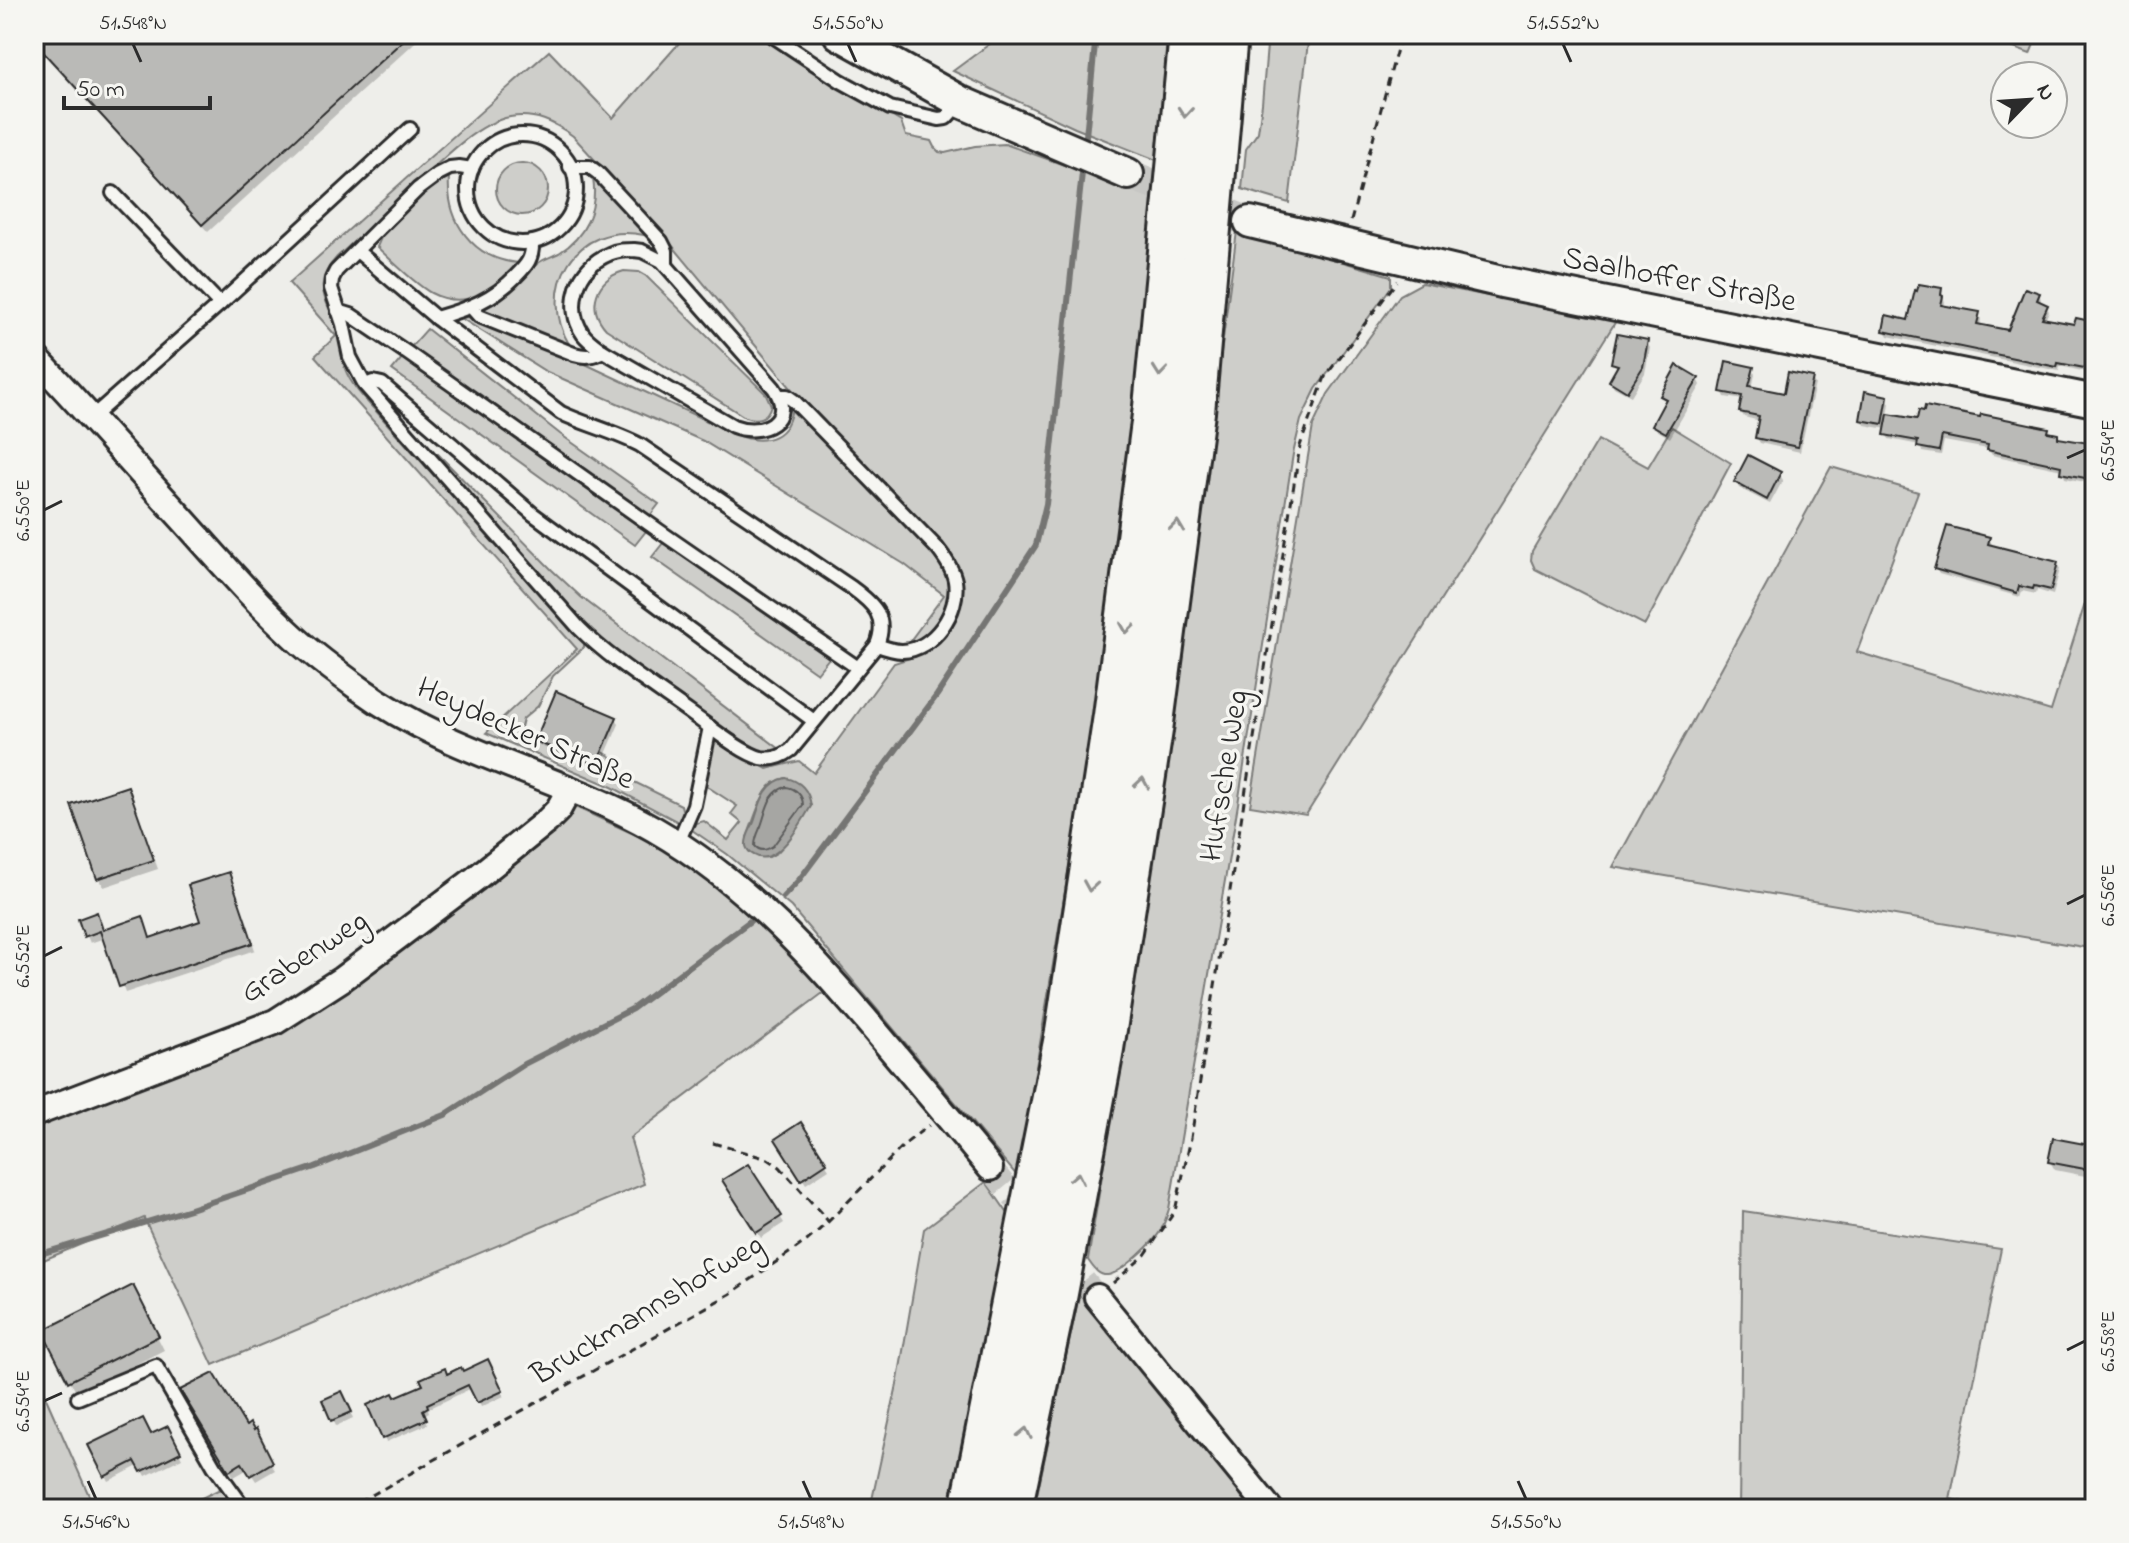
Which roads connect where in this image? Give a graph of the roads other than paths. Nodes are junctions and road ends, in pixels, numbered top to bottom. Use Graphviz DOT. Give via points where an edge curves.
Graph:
graph roads {
  1 [pos="770,34"];
  2 [pos="839,34"];
  3 [pos="1192,34"];
  4 [pos="1225,34"];
  5 [pos="961,102"];
  6 [pos="410,129"];
  7 [pos="570,167"];
  8 [pos="472,169"];
  9 [pos="1128,174"];
  10 [pos="113,193"];
  11 [pos="1250,222"];
  12 [pos="532,242"];
  13 [pos="357,251"];
  14 [pos="666,265"];
  15 [pos="220,304"];
  16 [pos="471,307"];
  17 [pos="338,311"];
  18 [pos="436,318"];
  19 [pos="603,351"];
  20 [pos="34,356"];
  21 [pos="365,385"];
  22 [pos="779,396"];
  23 [pos="2095,401"];
  24 [pos="91,418"];
  25 [pos="877,645"];
  26 [pos="858,668"];
  27 [pos="814,721"];
  28 [pos="710,727"];
  29 [pos="569,790"];
  30 [pos="677,845"];
  31 [pos="34,1114"];
  32 [pos="990,1168"];
  33 [pos="1097,1297"];
  34 [pos="78,1398"];
  35 [pos="245,1509"];
  36 [pos="973,1509"];
  37 [pos="1009,1509"];
  38 [pos="1270,1509"];
  1 -- 5 [label="lane" via="890,108 939,119"];
  2 -- 5 [label="street"];
  3 -- 36 [label="highway, one-way" via="1156,407 1116,716 1068,1032"];
  37 -- 4 [label="highway, one-way" via="1100,1055 1150,730 1192,412"];
  5 -- 9 [label="street"];
  6 -- 15 [label="lane"];
  7 -- 8 [label="lane" via="547,142 521,136 496,142"];
  7 -- 12 [label="lane" via="576,184 571,211 556,231"];
  7 -- 14 [label="lane" via="590,167 598,173 661,241"];
  8 -- 12 [label="lane" via="468,194 484,227 506,241"];
  8 -- 13 [label="lane" via="450,168 438,174"];
  10 -- 15 [label="lane"];
  11 -- 23 [label="street, Saalhoffer Straße" via="1518,285"];
  12 -- 16 [label="lane" via="525,267 502,290"];
  13 -- 17 [label="lane" via="332,279"];
  13 -- 18 [label="lane"];
  14 -- 19 [label="lane" via="642,251 621,251 584,272 575,313 584,336"];
  14 -- 22 [label="lane"];
  15 -- 24 [label="lane"];
  16 -- 18 [label="lane"];
  16 -- 19 [label="lane" via="479,316 574,354 584,357"];
  17 -- 21 [label="lane" via="350,357"];
  17 -- 26 [label="lane" via="406,352"];
  18 -- 25 [label="lane" via="561,413 640,445 866,598 881,619"];
  19 -- 22 [label="lane" via="745,431 771,426 780,413"];
  20 -- 24 [label="street, Heydecker Straße"];
  21 -- 27 [label="lane" via="382,384 533,514"];
  21 -- 28 [label="lane" via="579,628"];
  22 -- 25 [label="lane" via="794,401 950,566 955,600 931,638 903,651"];
  24 -- 29 [label="street, Heydecker Straße" via="253,597 316,656 384,706 457,744"];
  25 -- 26 [label="lane"];
  26 -- 27 [label="lane"];
  27 -- 28 [label="lane" via="791,750 769,758"];
  28 -- 30 [label="lane" via="694,805"];
  29 -- 30 [label="street, Heydecker Straße"];
  29 -- 31 [label="street, Grabenweg" via="547,821 475,879 275,1022"];
  30 -- 32 [label="street, Heydecker Straße" via="728,879 781,926 836,983"];
  33 -- 38 [label="street"];
  34 -- 35 [label="lane" via="156,1366"];
}
